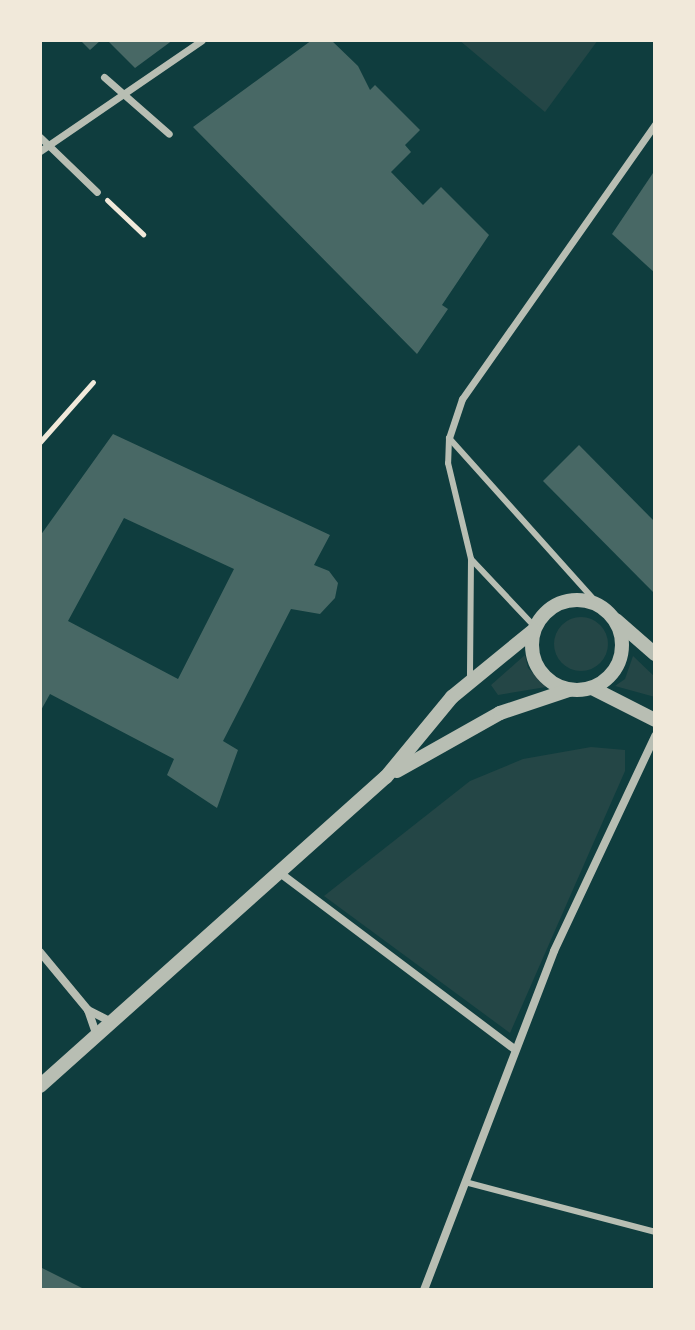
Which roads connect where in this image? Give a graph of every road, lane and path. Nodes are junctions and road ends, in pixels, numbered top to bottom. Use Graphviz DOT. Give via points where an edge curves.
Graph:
graph roads {
  1 [pos="202,40"];
  2 [pos="104,77"];
  3 [pos="124,95"];
  4 [pos="655,125"];
  5 [pos="169,134"];
  6 [pos="40,137"];
  7 [pos="49,145"];
  8 [pos="40,151"];
  9 [pos="97,192"];
  10 [pos="143,234"];
  11 [pos="93,382"];
  12 [pos="449,438"];
  13 [pos="40,442"];
  14 [pos="471,559"];
  15 [pos="600,606"];
  16 [pos="612,617"];
  17 [pos="535,628"];
  18 [pos="655,654"];
  19 [pos="470,680"];
  20 [pos="592,688"];
  21 [pos="570,690"];
  22 [pos="655,720"];
  23 [pos="655,736"];
  24 [pos="386,777"];
  25 [pos="280,873"];
  26 [pos="40,952"];
  27 [pos="88,1010"];
  28 [pos="112,1022"];
  29 [pos="97,1036"];
  30 [pos="514,1049"];
  31 [pos="40,1086"];
  32 [pos="465,1182"];
  33 [pos="655,1232"];
  34 [pos="424,1290"];
  1 -- 3 [label="street"];
  2 -- 3 [label="street"];
  3 -- 5 [label="street"];
  3 -- 7 [label="street"];
  4 -- 12 [label="street" via="462,399"];
  6 -- 7 [label="street"];
  7 -- 8 [label="street"];
  7 -- 9 [label="street"];
  9 -- 10 [label="path"];
  11 -- 13 [label="path"];
  12 -- 14 [label="lane" via="448,463"];
  12 -- 15 [label="lane"];
  14 -- 17 [label="lane"];
  14 -- 19 [label="lane"];
  15 -- 16 [label="street"];
  15 -- 17 [label="street" via="571,600 556,605"];
  16 -- 18 [label="street"];
  16 -- 20 [label="street" via="622,644 620,658"];
  17 -- 19 [label="street"];
  17 -- 21 [label="street" via="531,646 538,669"];
  19 -- 24 [label="street"];
  20 -- 21 [label="street"];
  20 -- 22 [label="street"];
  21 -- 24 [label="street" via="500,713"];
  23 -- 30 [label="street" via="597,851"];
  24 -- 25 [label="street"];
  25 -- 28 [label="street"];
  25 -- 30 [label="street"];
  26 -- 27 [label="street"];
  27 -- 28 [label="street"];
  27 -- 29 [label="street"];
  28 -- 29 [label="street"];
  29 -- 31 [label="street"];
  30 -- 32 [label="street"];
  32 -- 33 [label="lane"];
  32 -- 34 [label="street"];
}
